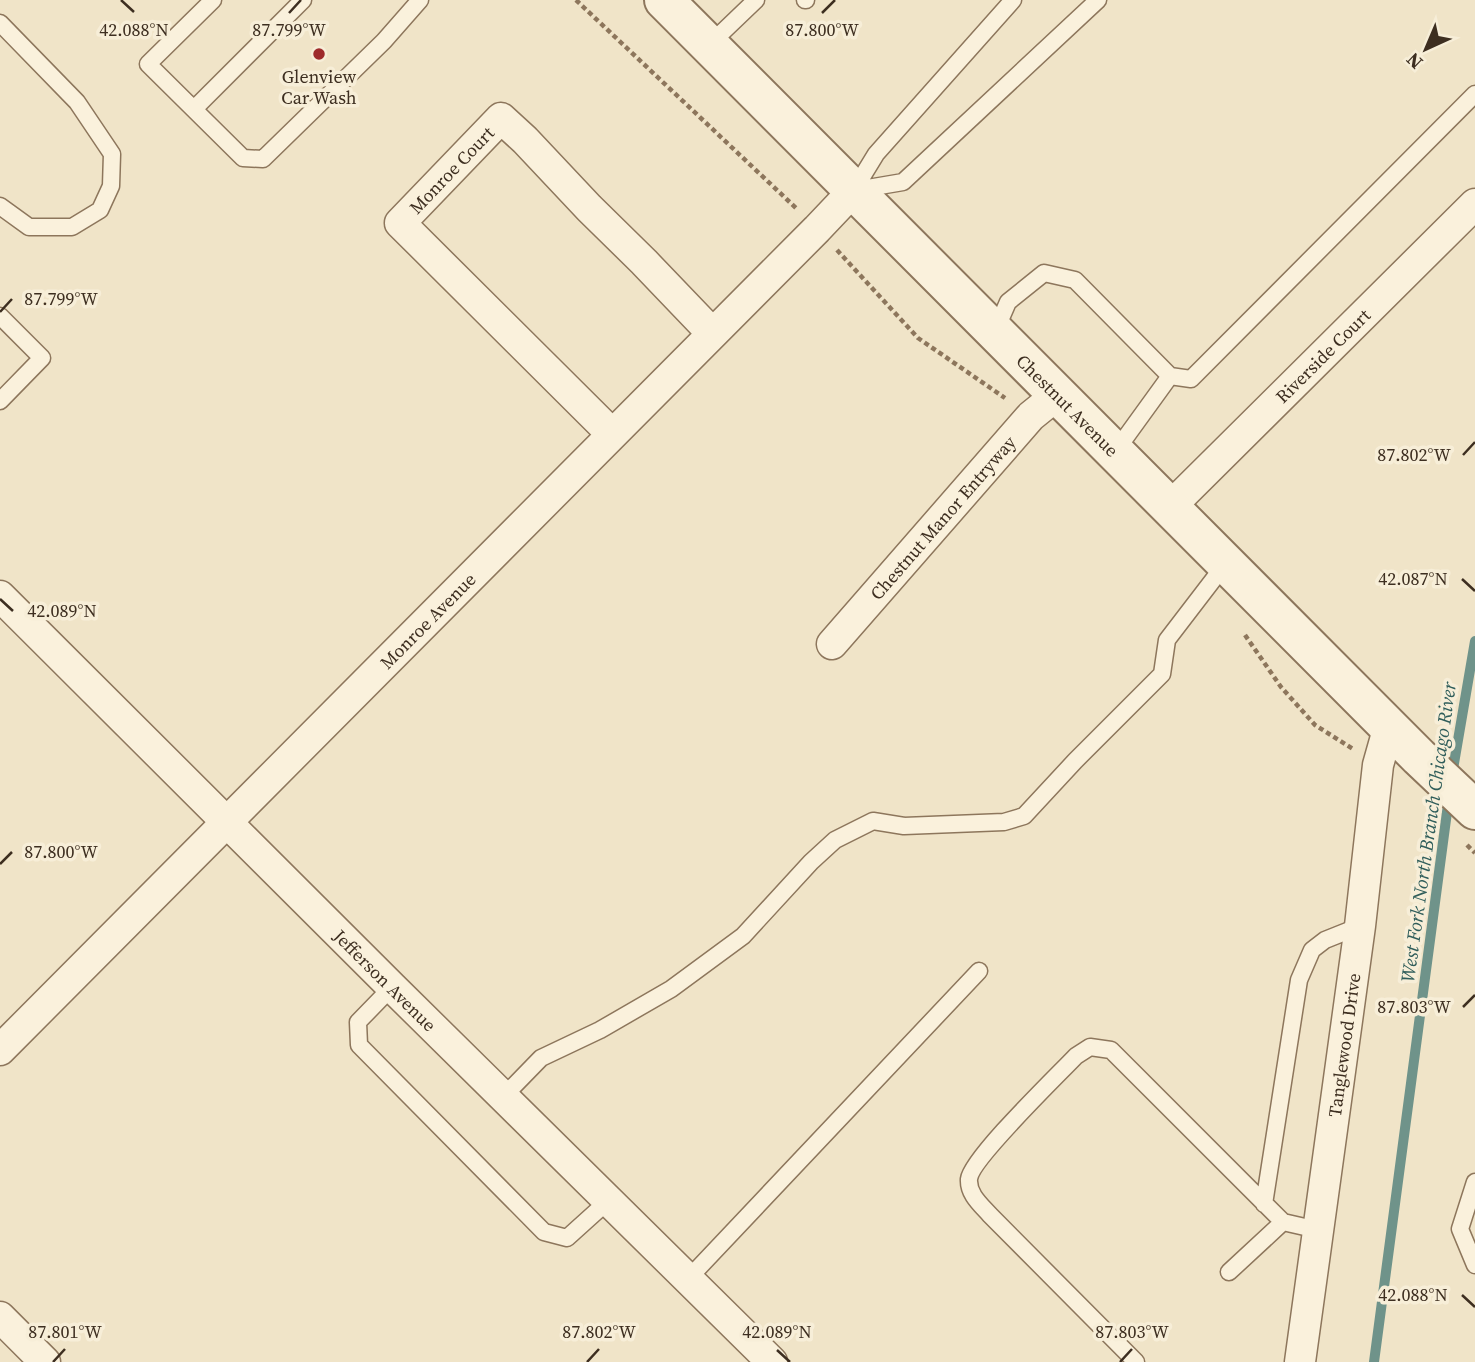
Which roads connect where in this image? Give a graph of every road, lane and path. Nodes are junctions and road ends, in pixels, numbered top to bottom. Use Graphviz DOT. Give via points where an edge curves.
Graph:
graph roads {
  1 [pos="213,0"];
  2 [pos="303,0"];
  3 [pos="420,0"];
  4 [pos="576,0"];
  5 [pos="664,0"];
  6 [pos="756,0"];
  7 [pos="1013,0"];
  8 [pos="1098,0"];
  9 [pos="0,23"];
  10 [pos="709,45"];
  11 [pos="1475,94"];
  12 [pos="194,109"];
  13 [pos="854,190"];
  14 [pos="1475,204"];
  15 [pos="0,206"];
  16 [pos="817,229"];
  17 [pos="0,316"];
  18 [pos="995,332"];
  19 [pos="712,333"];
  20 [pos="1170,376"];
  21 [pos="0,401"];
  22 [pos="1044,405"];
  23 [pos="612,434"];
  24 [pos="1115,452"];
  25 [pos="1170,507"];
  26 [pos="1226,564"];
  27 [pos="0,596"];
  28 [pos="1244,632"];
  29 [pos="832,644"];
  30 [pos="1389,726"];
  31 [pos="1378,765"];
  32 [pos="1475,810"];
  33 [pos="226,822"];
  34 [pos="1360,926"];
  35 [pos="979,971"];
  36 [pos="392,987"];
  37 [pos="2,1043"];
  38 [pos="503,1097"];
  39 [pos="1475,1182"];
  40 [pos="608,1201"];
  41 [pos="1264,1204"];
  42 [pos="1283,1222"];
  43 [pos="1318,1230"];
  44 [pos="1475,1265"];
  45 [pos="1229,1272"];
  46 [pos="688,1279"];
  47 [pos="0,1317"];
  48 [pos="45,1362"];
  49 [pos="772,1362"];
  50 [pos="1136,1362"];
  51 [pos="1300,1362"];
  1 -- 12 [label="lane" via="148,64"];
  2 -- 12 [label="lane"];
  3 -- 12 [label="lane" via="263,159 243,158"];
  4 -- 16 [label="path"];
  5 -- 10 [label="street, Chestnut Avenue"];
  6 -- 10 [label="lane"];
  7 -- 13 [label="lane" via="876,154"];
  8 -- 13 [label="lane" via="903,182"];
  9 -- 15 [label="lane" via="77,102 112,154 111,186 100,210 72,227 29,227"];
  10 -- 13 [label="street, Chestnut Avenue"];
  11 -- 20 [label="lane" via="1191,379"];
  13 -- 16 [label="street, Monroe Avenue"];
  13 -- 18 [label="street, Chestnut Avenue"];
  14 -- 25 [label="street, Riverside Court"];
  16 -- 19 [label="street, Monroe Avenue"];
  16 -- 22 [label="path" via="918,338"];
  17 -- 21 [label="lane" via="42,358"];
  18 -- 20 [label="lane" via="1008,302 1044,273 1075,280"];
  18 -- 22 [label="street, Chestnut Avenue"];
  19 -- 23 [label="street, Monroe Avenue"];
  19 -- 23 [label="street, Monroe Court" via="501,118 400,223"];
  20 -- 24 [label="lane"];
  22 -- 24 [label="street, Chestnut Avenue"];
  22 -- 29 [label="street, Chestnut Manor Entryway"];
  23 -- 33 [label="street, Monroe Avenue"];
  24 -- 25 [label="street, Chestnut Avenue"];
  25 -- 26 [label="street, Chestnut Avenue"];
  26 -- 30 [label="street, Chestnut Avenue"];
  26 -- 38 [label="lane" via="1167,640 1162,674 1024,816 1004,822 904,826 873,821 835,840 743,936 671,989 541,1058"];
  27 -- 33 [label="street, Jefferson Avenue"];
  28 -- 31 [label="path" via="1281,687 1315,724"];
  30 -- 31 [label="street, Tanglewood Drive"];
  30 -- 32 [label="street, Chestnut Avenue"];
  31 -- 34 [label="street, Tanglewood Drive"];
  33 -- 36 [label="street, Jefferson Avenue"];
  33 -- 37 [label="street, Monroe Avenue"];
  34 -- 41 [label="lane" via="1312,950 1299,980"];
  34 -- 43 [label="street, Tanglewood Drive"];
  35 -- 46 [label="lane"];
  36 -- 38 [label="street, Jefferson Avenue"];
  36 -- 40 [label="lane" via="358,1022 359,1045 544,1232 567,1238"];
  38 -- 40 [label="street, Jefferson Avenue"];
  39 -- 44 [label="lane" via="1460,1229"];
  40 -- 46 [label="street, Jefferson Avenue"];
  41 -- 42 [label="lane"];
  41 -- 50 [label="lane" via="1111,1050 1090,1047 1076,1056 983,1153 969,1176 970,1192"];
  42 -- 43 [label="lane"];
  42 -- 45 [label="lane"];
  43 -- 51 [label="street, Tanglewood Drive"];
  46 -- 49 [label="street, Jefferson Avenue"];
  47 -- 48 [label="street"];
}
